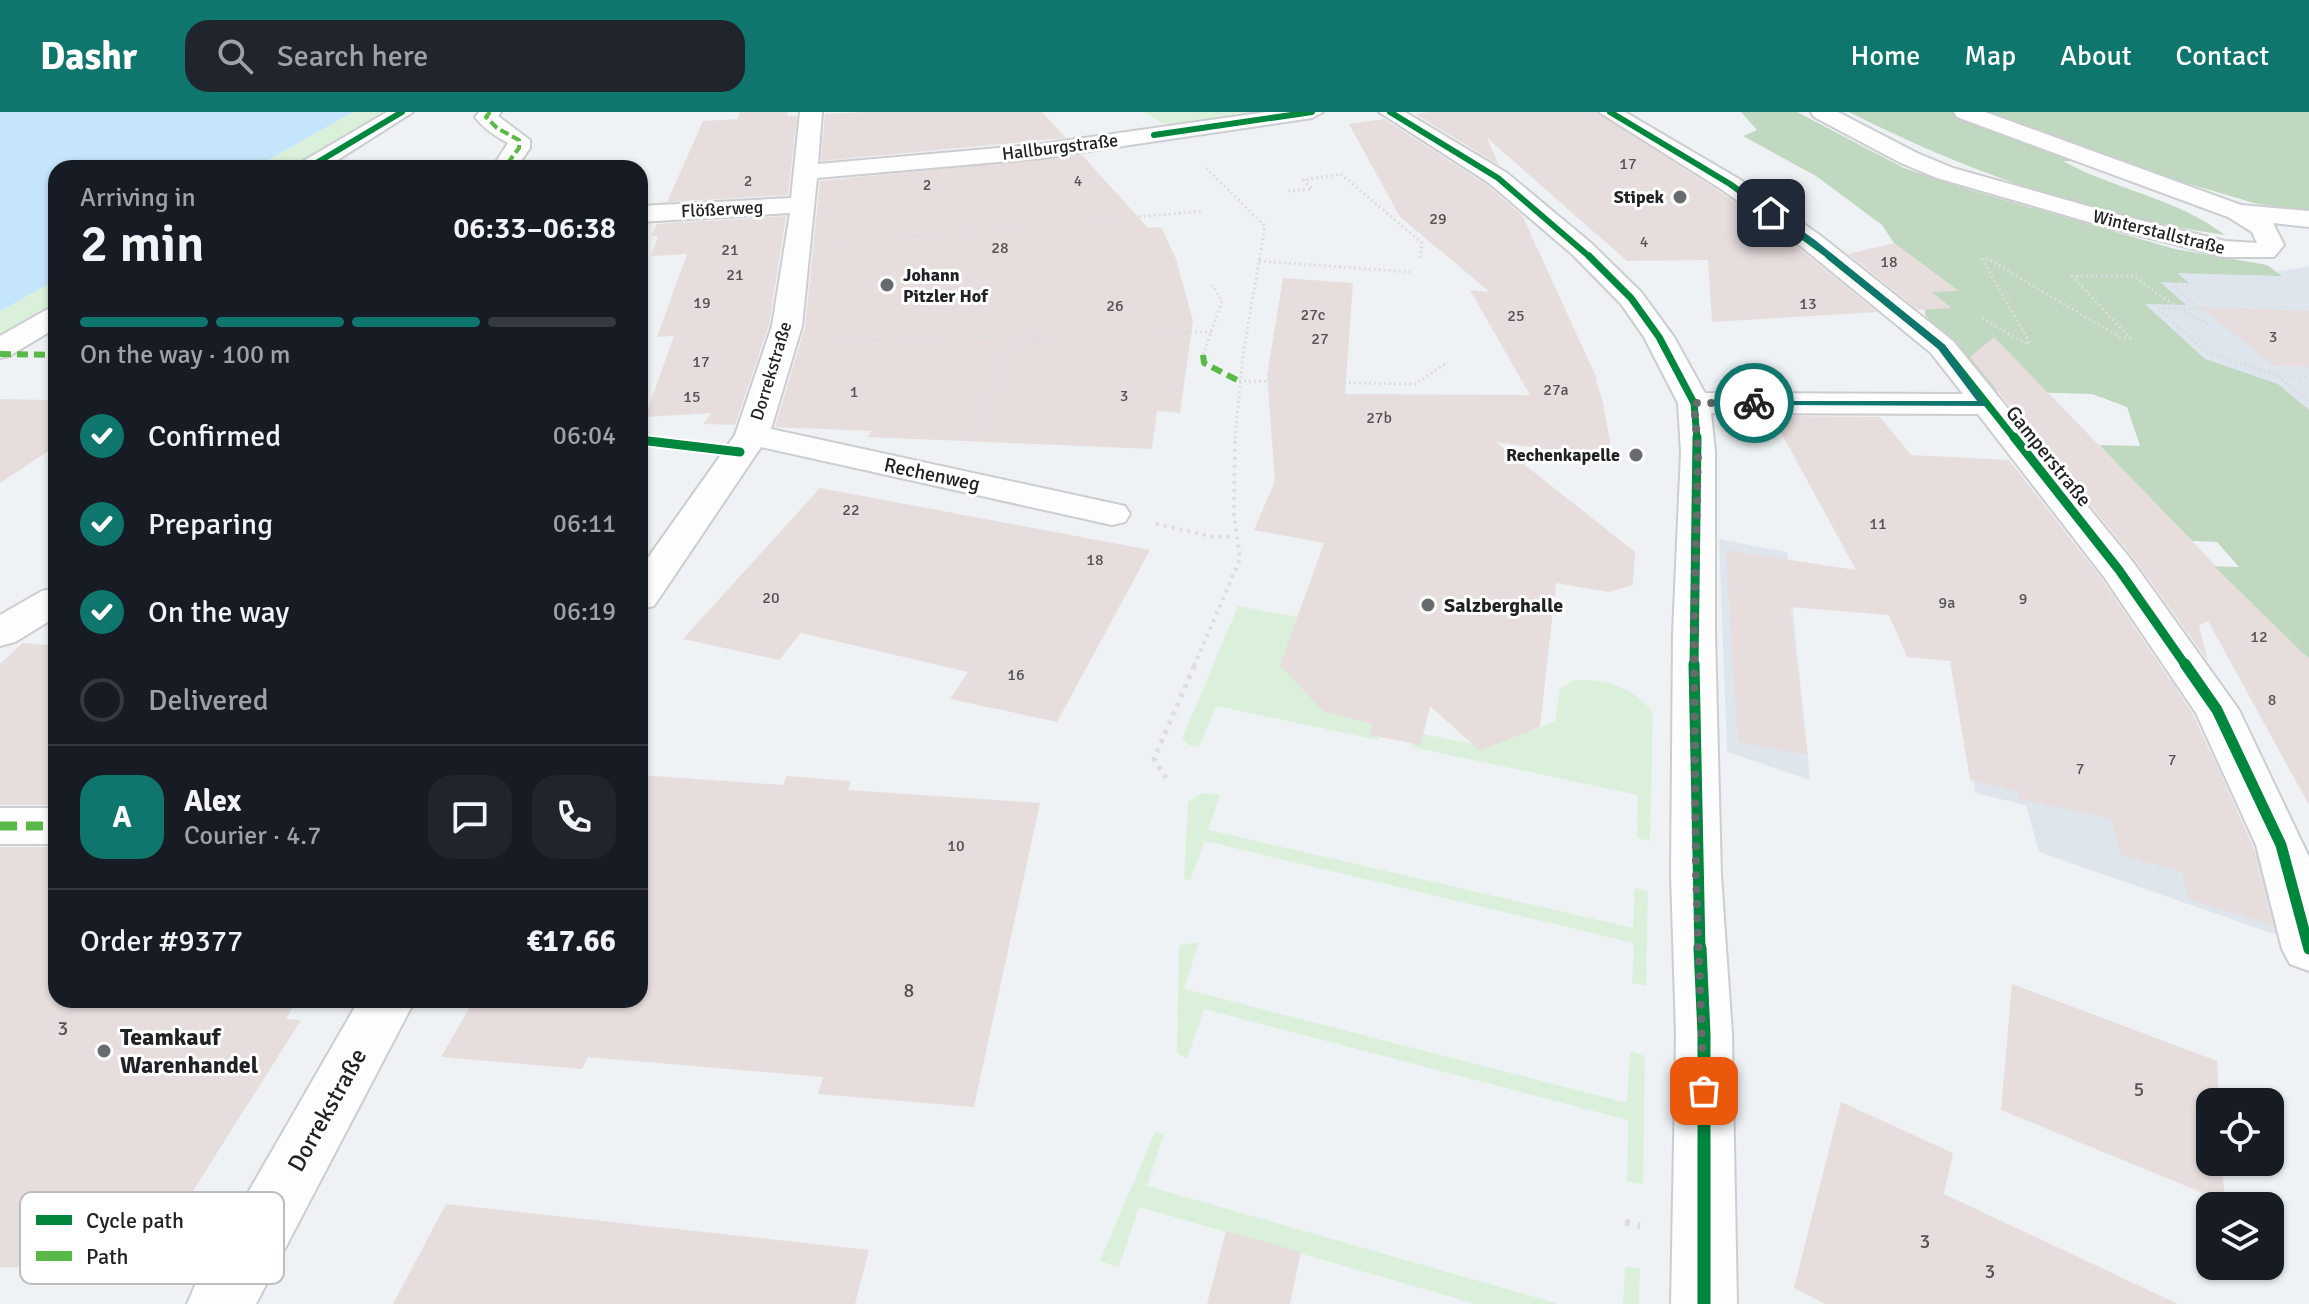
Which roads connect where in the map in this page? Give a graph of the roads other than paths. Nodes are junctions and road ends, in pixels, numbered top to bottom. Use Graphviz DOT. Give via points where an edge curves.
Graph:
graph roads {
  1 [pos="402,112"];
  2 [pos="490,112"];
  3 [pos="811,112"];
  4 [pos="1134,112"];
  5 [pos="1312,112"];
  6 [pos="1390,112"];
  7 [pos="1610,112"];
  8 [pos="1822,112"];
  9 [pos="1965,112"];
  10 [pos="1154,135"];
  11 [pos="321,160"];
  12 [pos="510,160"];
  13 [pos="806,172"];
  14 [pos="804,205"];
  15 [pos="2237,212"];
  16 [pos="648,214"];
  17 [pos="2309,219"];
  18 [pos="48,321"];
  19 [pos="0,349"];
  20 [pos="1694,403"];
  21 [pos="1984,404"];
  22 [pos="752,435"];
  23 [pos="1112,514"];
  24 [pos="648,585"];
  25 [pos="48,605"];
  26 [pos="0,633"];
  27 [pos="0,826"];
  28 [pos="48,826"];
  29 [pos="2309,949"];
  30 [pos="384,1008"];
  31 [pos="282,1192"];
  32 [pos="231,1284"];
  33 [pos="220,1304"];
  34 [pos="1704,1304"];
  1 -- 11 [label="street"];
  2 -- 12 [label="street" via="490,123 519,140"];
  3 -- 13 [label="street, Dorrekstraße"];
  4 -- 10 [label="street"];
  5 -- 10 [label="street, Hallburgstraße"];
  6 -- 20 [label="street" via="1498,178 1582,249 1631,298"];
  7 -- 21 [label="street, Gamperstraße" via="1789,225 1942,347"];
  8 -- 15 [label="street, Winterstallstraße" via="1909,158 1990,187 2225,249 2265,251 2271,245 2263,228"];
  9 -- 15 [label="street, Winterstallstraße"];
  10 -- 13 [label="street, Hallburgstraße"];
  13 -- 14 [label="street, Dorrekstraße"];
  14 -- 16 [label="street, Flößerweg"];
  14 -- 22 [label="street, Dorrekstraße" via="783,342"];
  15 -- 17 [label="street"];
  18 -- 19 [label="street"];
  20 -- 21 [label="street"];
  20 -- 34 [label="street"];
  21 -- 29 [label="street, Gamperstraße" via="2119,570 2217,710 2281,845"];
  22 -- 23 [label="street, Rechenweg"];
  22 -- 24 [label="street, Dorrekstraße"];
  25 -- 26 [label="street"];
  27 -- 28 [label="street"];
  30 -- 31 [label="street, Dorrekstraße"];
  32 -- 33 [label="street, Dorrekstraße"];
}
